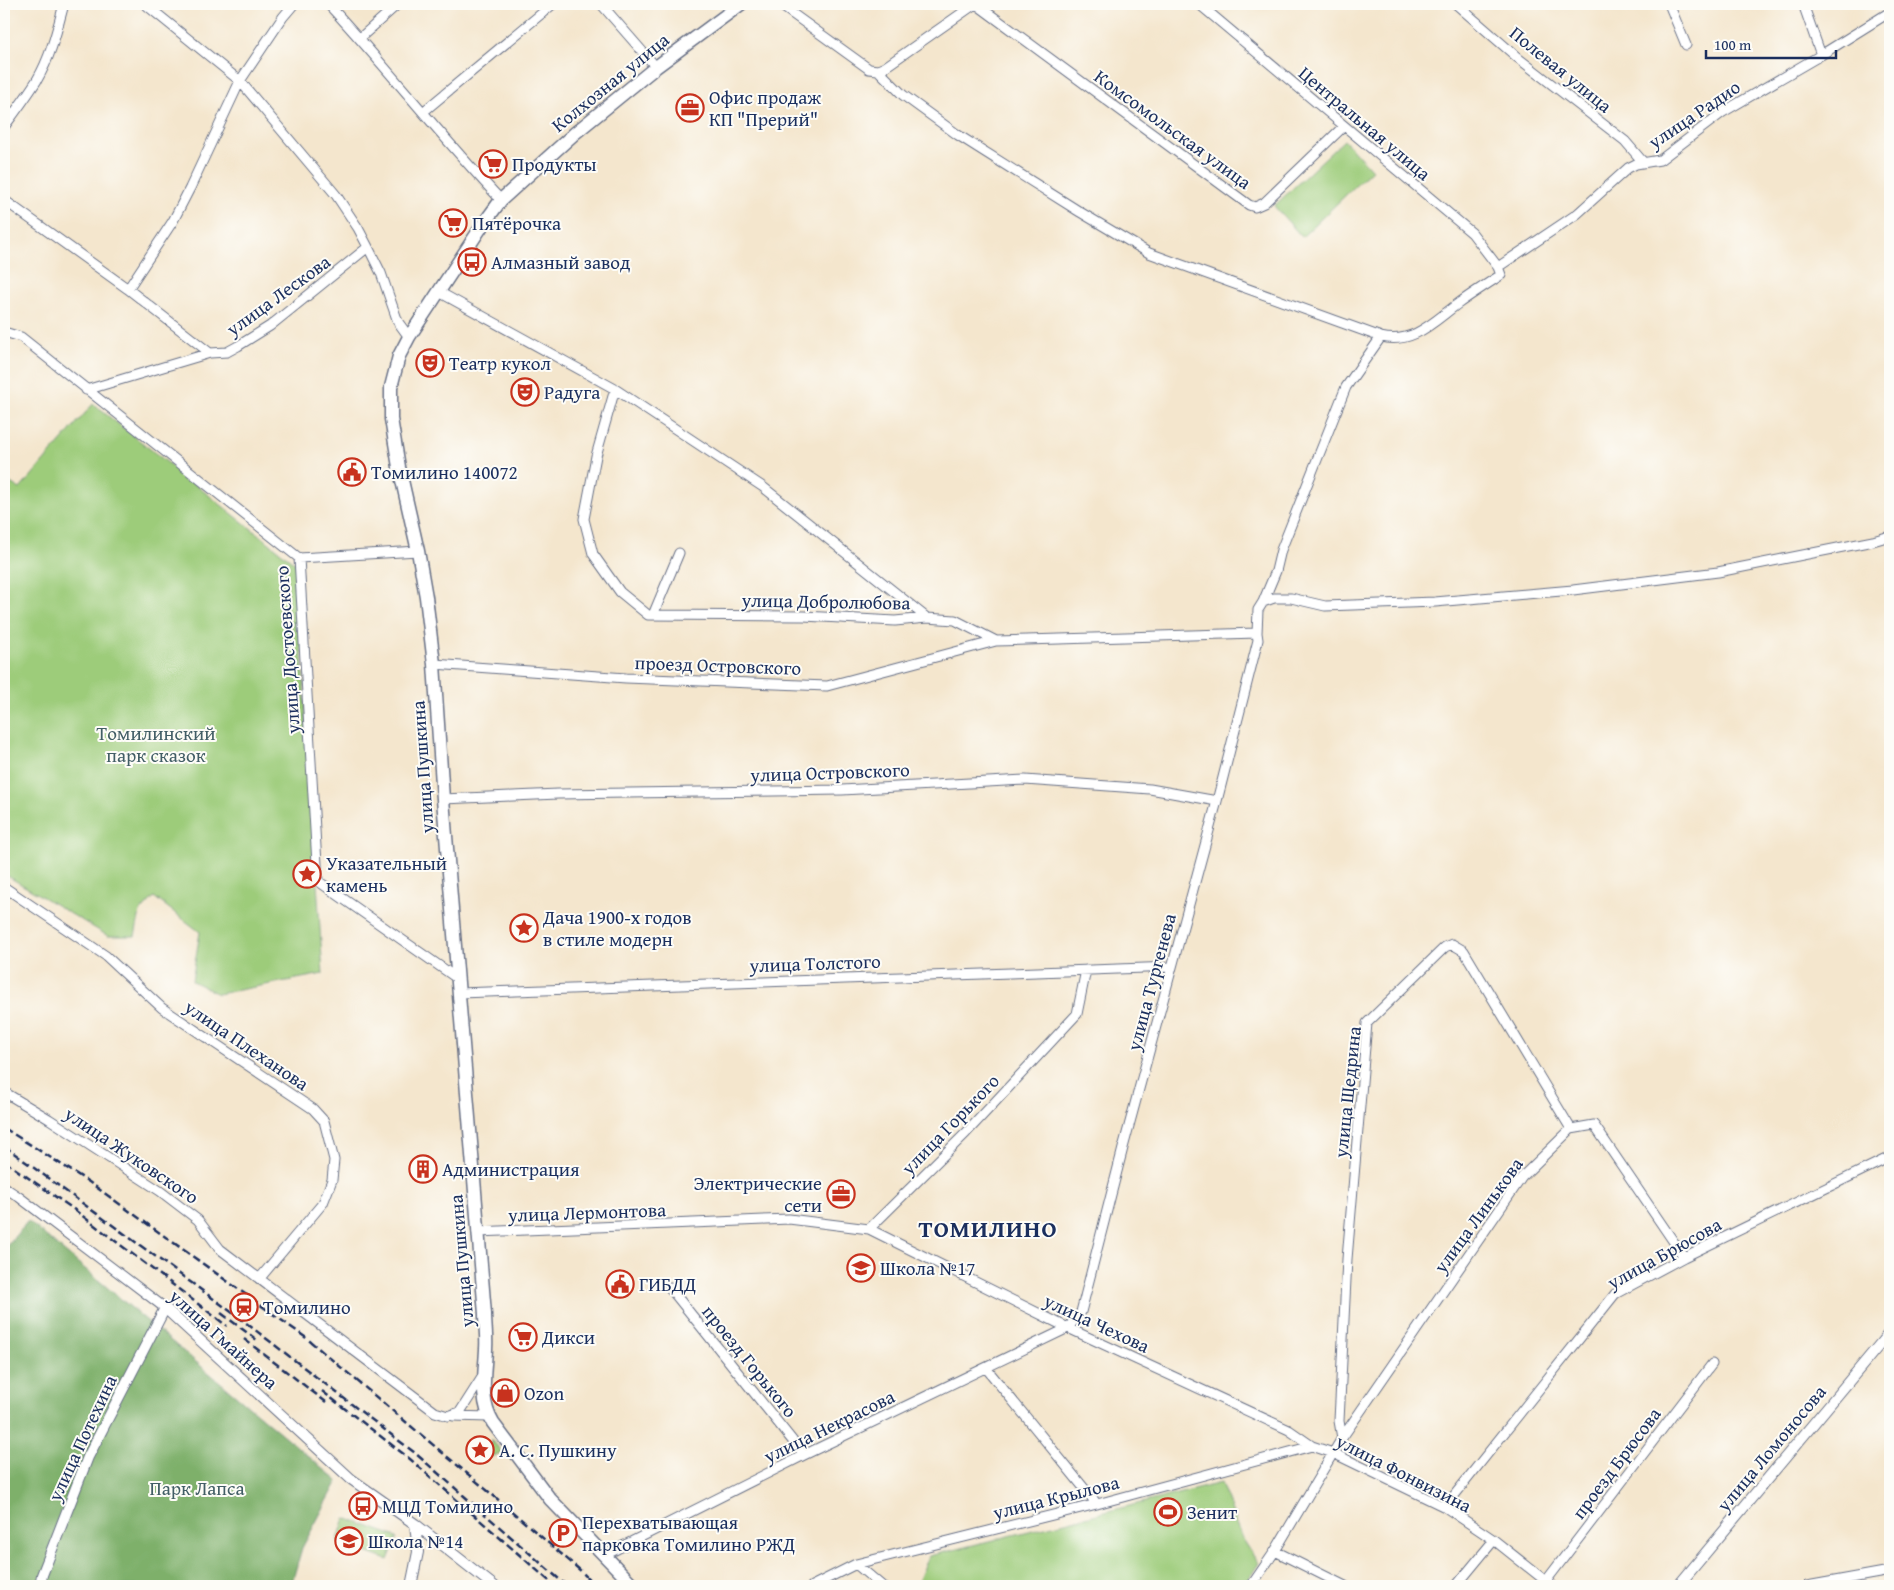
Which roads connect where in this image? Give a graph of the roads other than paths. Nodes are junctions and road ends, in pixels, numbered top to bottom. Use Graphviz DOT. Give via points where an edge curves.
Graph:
graph roads {
  1 [pos="64,4"];
  2 [pos="145,4"];
  3 [pos="294,4"];
  4 [pos="328,4"];
  5 [pos="398,4"];
  6 [pos="553,4"];
  7 [pos="601,4"];
  8 [pos="741,4"];
  9 [pos="779,4"];
  10 [pos="975,4"];
  11 [pos="1199,4"];
  12 [pos="1456,4"];
  13 [pos="1669,4"];
  14 [pos="1803,4"];
  15 [pos="1890,12"];
  16 [pos="360,38"];
  17 [pos="1686,46"];
  18 [pos="1821,55"];
  19 [pos="656,67"];
  20 [pos="878,70"];
  21 [pos="240,81"];
  22 [pos="423,112"];
  23 [pos="1344,126"];
  24 [pos="4,127"];
  25 [pos="1643,162"];
  26 [pos="4,200"];
  27 [pos="501,200"];
  28 [pos="368,247"];
  29 [pos="1500,271"];
  30 [pos="128,288"];
  31 [pos="439,292"];
  32 [pos="4,332"];
  33 [pos="1381,337"];
  34 [pos="408,340"];
  35 [pos="210,353"];
  36 [pos="615,389"];
  37 [pos="86,390"];
  38 [pos="1890,536"];
  39 [pos="418,551"];
  40 [pos="679,553"];
  41 [pos="299,558"];
  42 [pos="1264,602"];
  43 [pos="654,615"];
  44 [pos="927,618"];
  45 [pos="1258,637"];
  46 [pos="996,641"];
  47 [pos="434,664"];
  48 [pos="443,799"];
  49 [pos="1217,801"];
  50 [pos="4,887"];
  51 [pos="1172,967"];
  52 [pos="1086,970"];
  53 [pos="458,979"];
  54 [pos="459,993"];
  55 [pos="4,1092"];
  56 [pos="1571,1129"];
  57 [pos="1890,1157"];
  58 [pos="4,1187"];
  59 [pos="869,1229"];
  60 [pos="477,1232"];
  61 [pos="1684,1257"];
  62 [pos="260,1278"];
  63 [pos="670,1288"];
  64 [pos="164,1308"];
  65 [pos="1068,1328"];
  66 [pos="1890,1332"];
  67 [pos="1712,1364"];
  68 [pos="986,1368"];
  69 [pos="485,1374"];
  70 [pos="448,1416"];
  71 [pos="489,1417"];
  72 [pos="1342,1438"];
  73 [pos="1312,1446"];
  74 [pos="1333,1454"];
  75 [pos="804,1456"];
  76 [pos="1097,1504"];
  77 [pos="1445,1507"];
  78 [pos="414,1524"];
  79 [pos="1494,1540"];
  80 [pos="1275,1551"];
  81 [pos="605,1555"];
  82 [pos="856,1564"];
  83 [pos="1890,1571"];
  84 [pos="1549,1584"];
  85 [pos="40,1586"];
  86 [pos="411,1586"];
  87 [pos="494,1586"];
  88 [pos="634,1586"];
  89 [pos="812,1586"];
  90 [pos="882,1586"];
  91 [pos="1251,1586"];
  92 [pos="1345,1586"];
  93 [pos="1456,1586"];
  94 [pos="1678,1586"];
  95 [pos="1807,1586"];
  1 -- 24 [label="street" via="55,40 43,69"];
  2 -- 21 [label="street"];
  3 -- 21 [label="street"];
  4 -- 16 [label="street"];
  5 -- 16 [label="street"];
  6 -- 22 [label="street"];
  7 -- 19 [label="street"];
  8 -- 19 [label="main road, Колхозная улица"];
  9 -- 20 [label="street, улица Радио" via="870,69"];
  10 -- 20 [label="street"];
  10 -- 23 [label="street, Комсомольская улица" via="1249,205 1264,202"];
  11 -- 23 [label="street, Центральная улица"];
  12 -- 25 [label="street, Полевая улица" via="1518,58 1625,141"];
  13 -- 17 [label="street"];
  14 -- 18 [label="street"];
  15 -- 18 [label="street, улица Радио"];
  16 -- 22 [label="street"];
  18 -- 25 [label="street, улица Радио" via="1723,112 1660,160"];
  19 -- 27 [label="main road, Колхозная улица" via="575,133"];
  20 -- 33 [label="street, улица Радио" via="903,95 958,135 1149,253"];
  21 -- 28 [label="street" via="336,196"];
  21 -- 30 [label="street" via="173,221"];
  22 -- 27 [label="street"];
  23 -- 29 [label="street, Центральная улица" via="1472,233"];
  25 -- 29 [label="street, улица Радио" via="1628,168 1577,214"];
  26 -- 30 [label="street"];
  27 -- 31 [label="main road, Колхозная улица"];
  28 -- 34 [label="street"];
  28 -- 35 [label="street, улица Лескова" via="270,326 227,352"];
  29 -- 33 [label="street, улица Радио" via="1424,330 1405,338"];
  30 -- 35 [label="street"];
  31 -- 34 [label="main road, Колхозная улица"];
  31 -- 36 [label="street, улица Добролюбова"];
  32 -- 37 [label="street, улица Достоевского" via="22,338"];
  33 -- 42 [label="street, улица Тургенева" via="1346,387"];
  34 -- 39 [label="main road, улица Пушкина" via="394,370 390,402"];
  35 -- 37 [label="street, улица Лескова"];
  36 -- 43 [label="street, улица Добролюбова" via="596,456 584,519 593,554 620,592 648,615"];
  36 -- 44 [label="street, улица Добролюбова" via="763,487"];
  37 -- 41 [label="street, улица Достоевского"];
  38 -- 42 [label="street" via="1718,572 1573,590 1435,602 1324,606 1292,598 1274,598"];
  39 -- 41 [label="street"];
  39 -- 47 [label="main road, улица Пушкина"];
  40 -- 43 [label="street"];
  41 -- 53 [label="street, улица Достоевского" via="318,881"];
  42 -- 45 [label="street, улица Тургенева" via="1258,610"];
  43 -- 44 [label="street, улица Добролюбова"];
  44 -- 46 [label="street" via="955,620"];
  45 -- 46 [label="street, проезд Островского"];
  45 -- 49 [label="street, улица Тургенева"];
  46 -- 47 [label="street, проезд Островского" via="827,686 626,678"];
  47 -- 48 [label="main road, улица Пушкина"];
  48 -- 49 [label="street, улица Островского" via="842,790 1025,780 1150,789"];
  48 -- 53 [label="main road, улица Пушкина"];
  49 -- 51 [label="street, улица Тургенева"];
  50 -- 62 [label="street, улица Плеханова" via="106,956 162,1008 313,1109 324,1121 334,1160 332,1180 323,1203"];
  51 -- 52 [label="street, улица Толстого"];
  51 -- 65 [label="street, улица Тургенева" via="1081,1312"];
  52 -- 54 [label="street, улица Толстого"];
  52 -- 59 [label="street, улица Горького" via="1077,1014 966,1133"];
  53 -- 54 [label="main road, улица Пушкина"];
  54 -- 60 [label="main road, улица Пушкина"];
  55 -- 62 [label="street, улица Жуковского" via="160,1191 198,1220 220,1249"];
  56 -- 61 [label="street" via="1594,1125"];
  56 -- 72 [label="street, улица Линькова" via="1522,1177"];
  56 -- 72 [label="street, улица Щедрина" via="1464,952 1452,944 1444,947 1367,1023 1347,1259 1339,1421"];
  57 -- 61 [label="street, улица Брюсова"];
  58 -- 64 [label="street, улица Гмайнера"];
  59 -- 60 [label="street, улица Лермонтова" via="789,1219"];
  59 -- 65 [label="street, улица Чехова"];
  60 -- 69 [label="main road, улица Пушкина" via="486,1346"];
  61 -- 77 [label="street, улица Брюсова" via="1615,1294"];
  62 -- 70 [label="street, улица Жуковского" via="435,1412"];
  63 -- 75 [label="street, проезд Горького"];
  64 -- 78 [label="street, улица Гмайнера" via="351,1479"];
  64 -- 85 [label="street, улица Потехина" via="88,1457"];
  65 -- 68 [label="street, улица Некрасова"];
  65 -- 73 [label="street, улица Чехова" via="1289,1430"];
  66 -- 94 [label="street, улица Ломоносова"];
  67 -- 84 [label="street, проезд Брюсова"];
  68 -- 75 [label="street, улица Некрасова"];
  68 -- 76 [label="street"];
  69 -- 70 [label="street" via="460,1412"];
  69 -- 71 [label="main road, улица Пушкина" via="484,1398"];
  70 -- 71 [label="street, улица Жуковского"];
  71 -- 81 [label="main road" via="550,1498"];
  72 -- 74 [label="street, улица Линькова"];
  73 -- 74 [label="street, улица Фонвизина"];
  73 -- 76 [label="street, улица Крылова"];
  74 -- 77 [label="street, улица Фонвизина"];
  74 -- 80 [label="street, улица Линькова"];
  75 -- 81 [label="street, улица Некрасова"];
  76 -- 82 [label="street, улица Крылова"];
  77 -- 79 [label="street, улица Фонвизина"];
  78 -- 86 [label="street" via="418,1552"];
  78 -- 87 [label="street, улица Гмайнера"];
  79 -- 84 [label="street, улица Фонвизина"];
  79 -- 93 [label="street"];
  80 -- 91 [label="street, улица Линькова"];
  80 -- 92 [label="street"];
  81 -- 88 [label="main road"];
  82 -- 89 [label="street, улица Крылова"];
  82 -- 90 [label="street"];
  83 -- 95 [label="street"];
}
